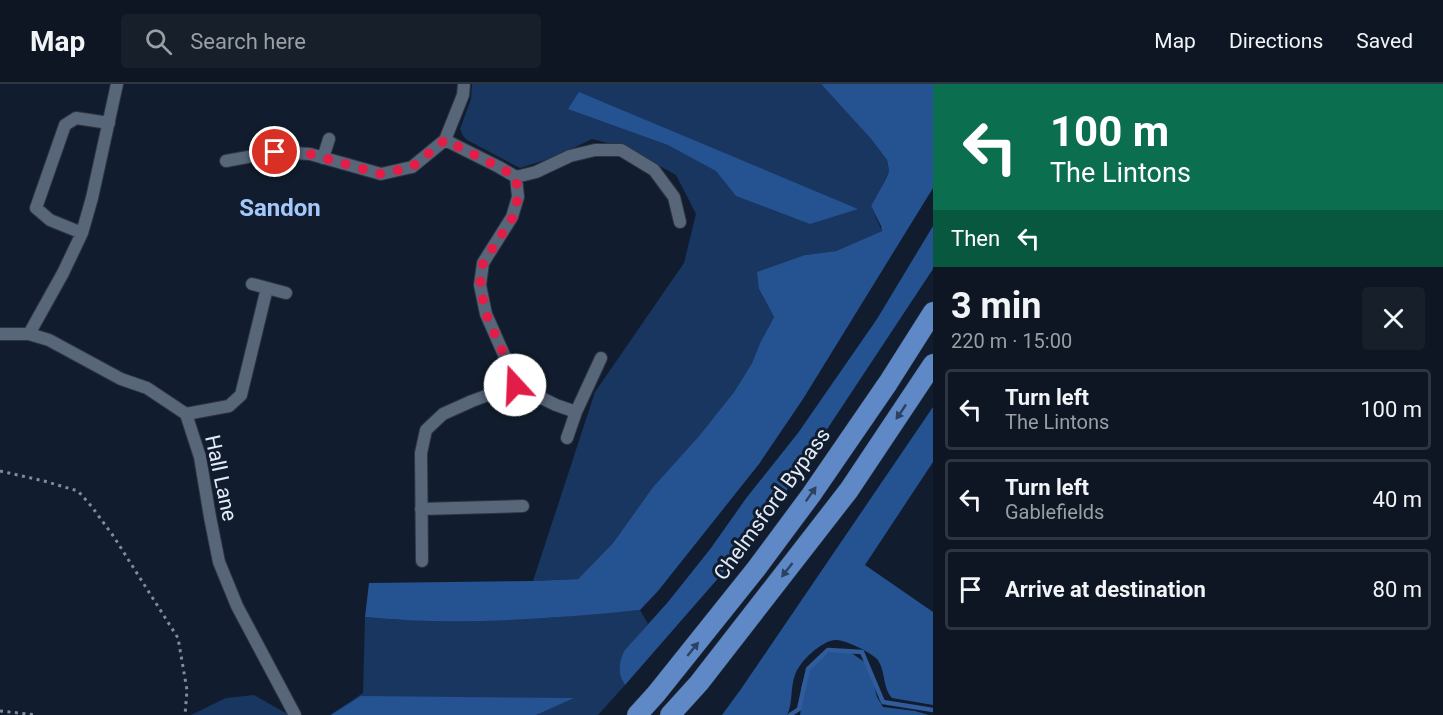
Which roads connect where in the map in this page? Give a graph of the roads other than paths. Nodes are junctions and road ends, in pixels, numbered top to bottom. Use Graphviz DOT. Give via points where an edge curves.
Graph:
graph roads {
  1 [pos="117,84"];
  2 [pos="464,84"];
  3 [pos="109,123"];
  4 [pos="329,139"];
  5 [pos="445,140"];
  6 [pos="323,158"];
  7 [pos="226,161"];
  8 [pos="516,177"];
  9 [pos="680,222"];
  10 [pos="82,233"];
  11 [pos="252,284"];
  12 [pos="267,288"];
  13 [pos="286,293"];
  14 [pos="933,312"];
  15 [pos="0,334"];
  16 [pos="29,334"];
  17 [pos="601,357"];
  18 [pos="933,364"];
  19 [pos="515,385"];
  20 [pos="576,412"];
  21 [pos="186,414"];
  22 [pos="567,438"];
  23 [pos="523,506"];
  24 [pos="421,509"];
  25 [pos="422,561"];
  26 [pos="673,712"];
  27 [pos="295,715"];
  28 [pos="637,715"];
  1 -- 3 [label="street"];
  2 -- 5 [label="street"];
  3 -- 10 [label="street"];
  3 -- 10 [label="street" via="76,118 65,126 36,208 50,220"];
  4 -- 6 [label="street"];
  5 -- 6 [label="street" via="412,167 381,174"];
  5 -- 8 [label="street"];
  6 -- 7 [label="street" via="275,152"];
  8 -- 9 [label="street" via="570,156 595,150 621,150 654,170 674,197"];
  8 -- 19 [label="street" via="518,197 513,217 483,263 480,285 486,314"];
  10 -- 16 [label="street"];
  11 -- 12 [label="street"];
  12 -- 13 [label="street"];
  12 -- 21 [label="street" via="241,395 229,406"];
  28 -- 14 [label="highway, Chelmsford Bypass, one-way" via="811,495"];
  15 -- 16 [label="street"];
  16 -- 21 [label="street, Hall Lane" via="147,388"];
  17 -- 20 [label="street"];
  18 -- 26 [label="highway, one-way" via="849,490"];
  19 -- 20 [label="street"];
  19 -- 24 [label="street" via="443,414 426,430 421,453"];
  20 -- 22 [label="street"];
  21 -- 27 [label="street, Hall Lane" via="200,457 219,562 237,606"];
  23 -- 24 [label="street"];
  24 -- 25 [label="street"];
}
